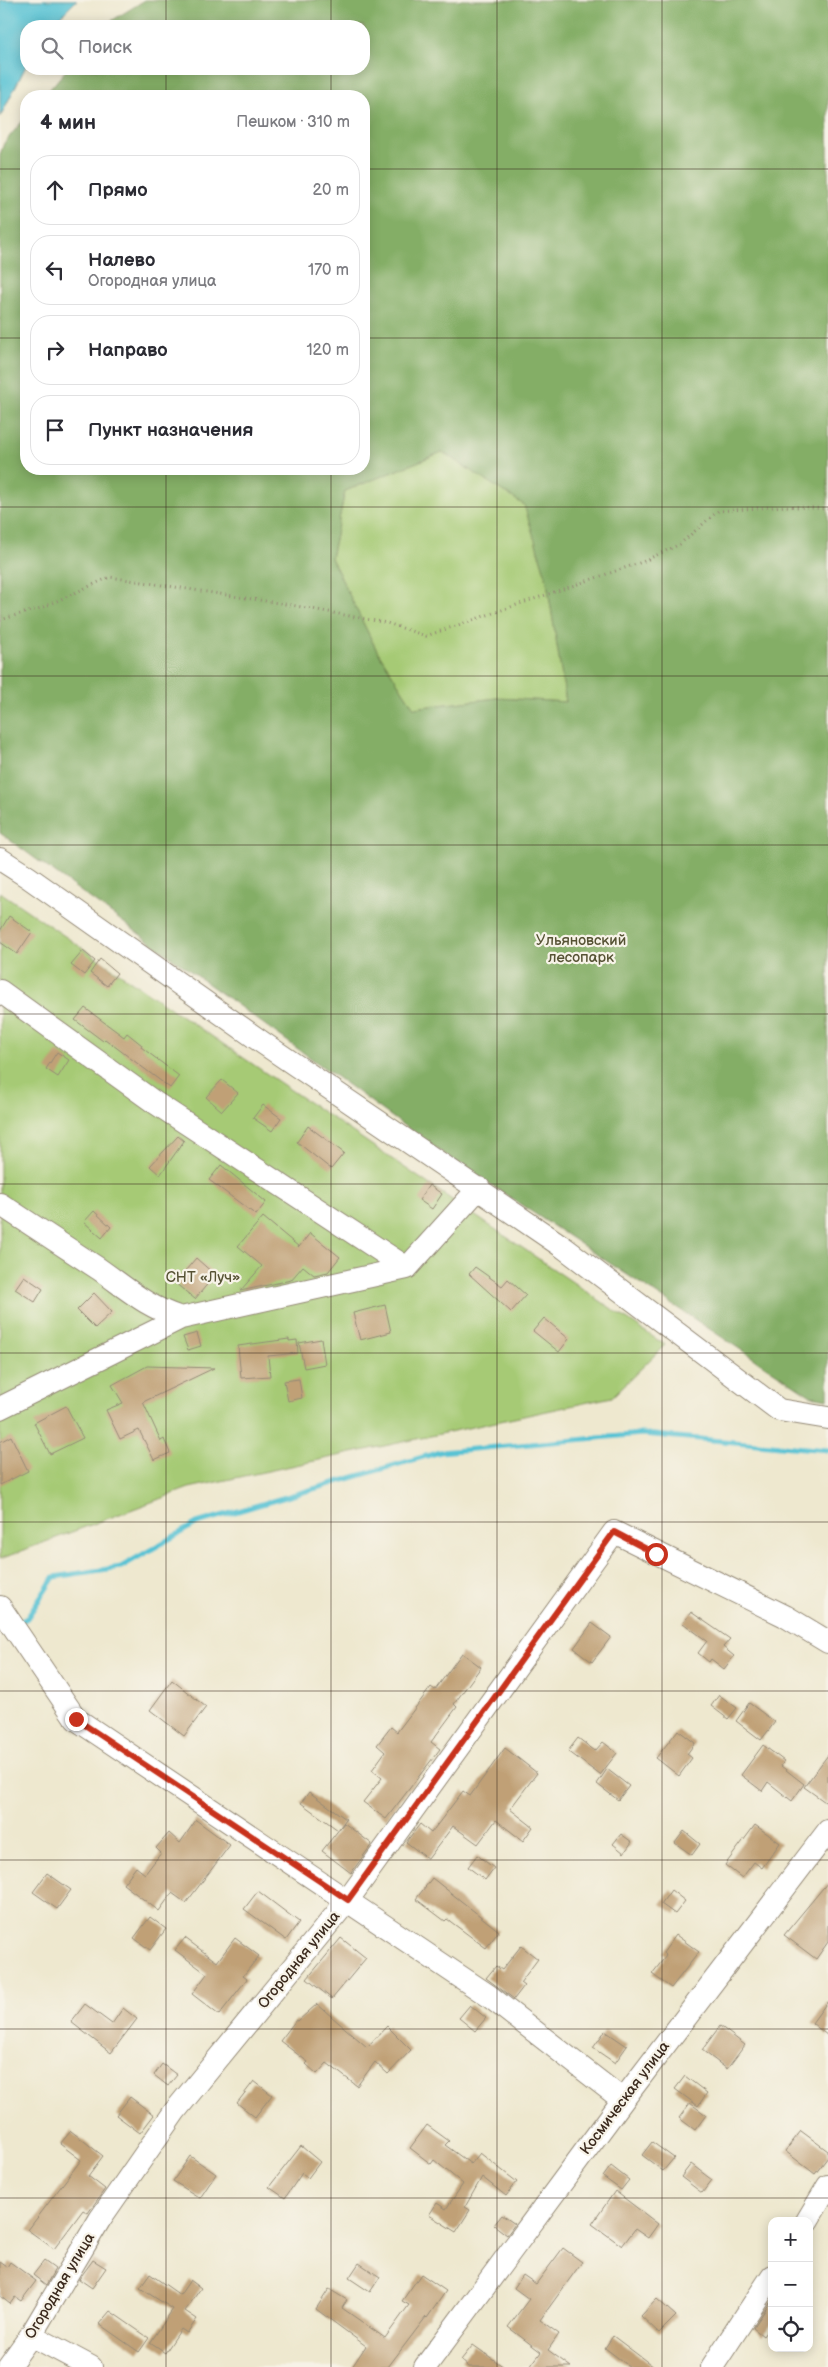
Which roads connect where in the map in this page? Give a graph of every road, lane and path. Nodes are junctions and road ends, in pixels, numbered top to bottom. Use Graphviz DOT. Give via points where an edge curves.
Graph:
graph roads {
  1 [pos="828,509"];
  2 [pos="0,620"];
  3 [pos="0,859"];
  4 [pos="0,991"];
  5 [pos="479,1188"];
  6 [pos="0,1204"];
  7 [pos="407,1268"];
  8 [pos="181,1318"];
  9 [pos="0,1408"];
  10 [pos="828,1418"];
  11 [pos="3,1612"];
  12 [pos="828,1642"];
  13 [pos="828,1831"];
  14 [pos="348,1900"];
  15 [pos="623,2100"];
  16 [pos="828,2186"];
  17 [pos="809,2217"];
  18 [pos="768,2282"];
  19 [pos="31,2335"];
  20 [pos="8,2367"];
  21 [pos="91,2367"];
  22 [pos="425,2367"];
  23 [pos="712,2367"];
  1 -- 2 [label="path" via="785,506 718,510 680,544 642,562 426,636 387,623 110,577 41,608"];
  3 -- 5 [label="street" via="263,1043"];
  4 -- 7 [label="street" via="154,1102"];
  5 -- 7 [label="street"];
  5 -- 10 [label="street" via="780,1410"];
  6 -- 8 [label="street" via="158,1311"];
  7 -- 8 [label="street"];
  8 -- 9 [label="street"];
  11 -- 14 [label="street" via="76,1719"];
  12 -- 14 [label="street, Огородная улица" via="785,1616 614,1532"];
  13 -- 15 [label="street, Космическая улица"];
  14 -- 15 [label="street" via="489,1996"];
  14 -- 19 [label="street, Огородная улица" via="175,2111 100,2219"];
  15 -- 22 [label="street, Космическая улица"];
  16 -- 17 [label="street"];
  18 -- 23 [label="street"];
  19 -- 20 [label="street, Огородная улица"];
  19 -- 21 [label="street"];
}
